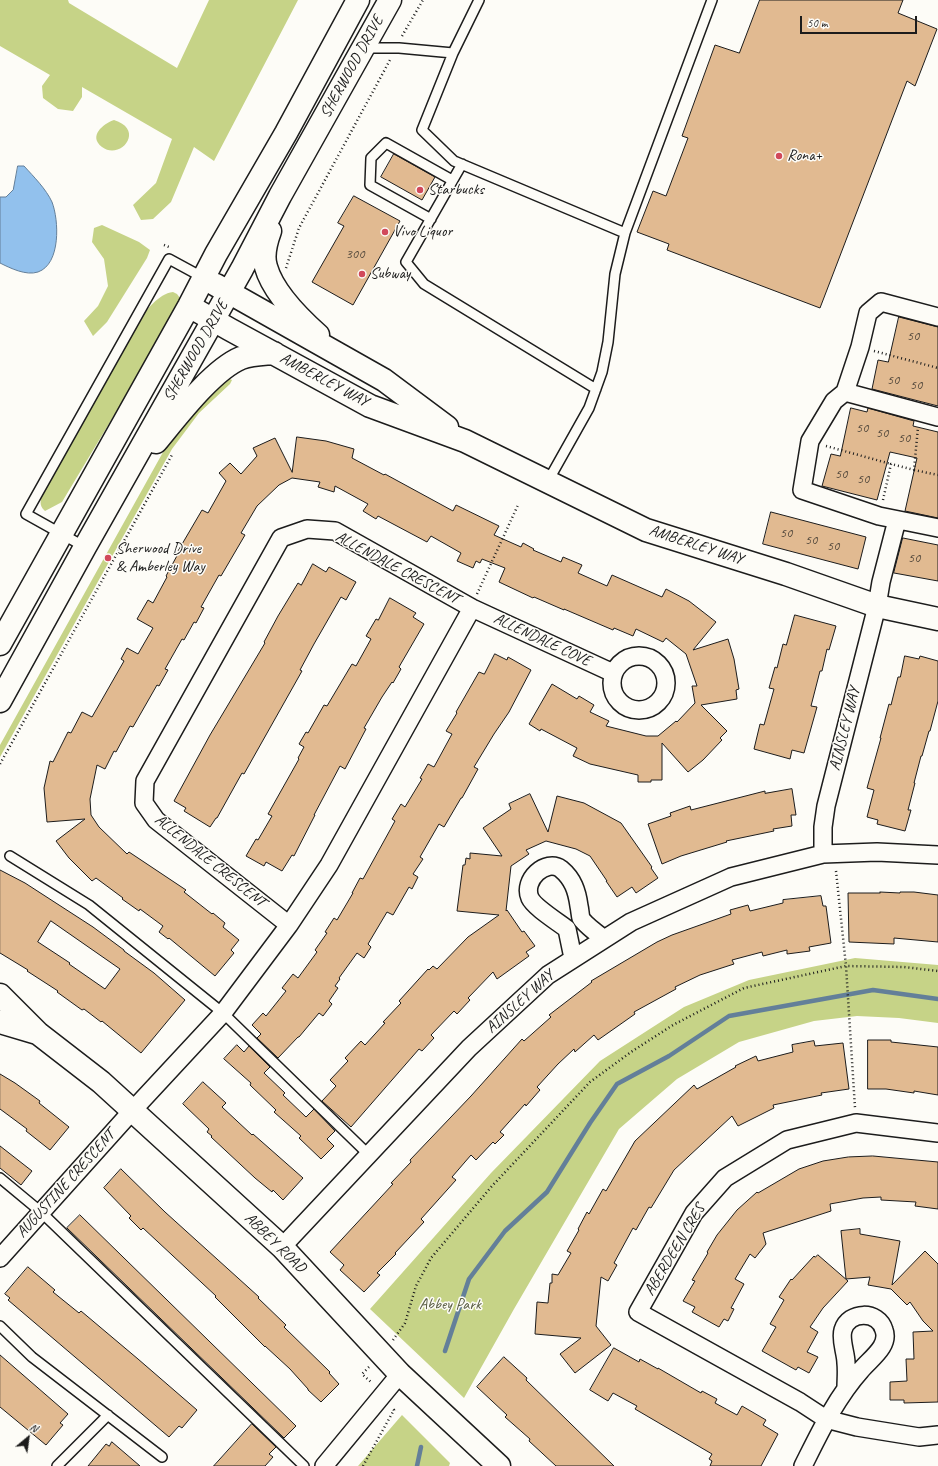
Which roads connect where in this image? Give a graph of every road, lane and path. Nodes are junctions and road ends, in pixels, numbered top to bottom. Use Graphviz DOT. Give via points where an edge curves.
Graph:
graph roads {
  1 [pos="358,0"];
  2 [pos="390,0"];
  3 [pos="423,0"];
  4 [pos="480,0"];
  5 [pos="712,0"];
  6 [pos="401,38"];
  7 [pos="363,48"];
  8 [pos="454,53"];
  9 [pos="392,54"];
  10 [pos="462,164"];
  11 [pos="452,180"];
  12 [pos="280,196"];
  13 [pos="431,218"];
  14 [pos="625,233"];
  15 [pos="164,245"];
  16 [pos="170,247"];
  17 [pos="285,272"];
  18 [pos="204,278"];
  19 [pos="229,293"];
  20 [pos="189,306"];
  21 [pos="938,317"];
  22 [pos="213,320"];
  23 [pos="860,347"];
  24 [pos="274,354"];
  25 [pos="343,357"];
  26 [pos="938,368"];
  27 [pos="596,389"];
  28 [pos="845,392"];
  29 [pos="920,412"];
  30 [pos="938,417"];
  31 [pos="465,441"];
  32 [pos="810,441"];
  33 [pos="173,452"];
  34 [pos="891,464"];
  35 [pos="914,470"];
  36 [pos="938,475"];
  37 [pos="548,481"];
  38 [pos="113,498"];
  39 [pos="518,505"];
  40 [pos="879,516"];
  41 [pos="897,520"];
  42 [pos="938,528"];
  43 [pos="62,533"];
  44 [pos="85,547"];
  45 [pos="474,602"];
  46 [pos="877,606"];
  47 [pos="938,619"];
  48 [pos="0,644"];
  49 [pos="613,673"];
  50 [pos="0,701"];
  51 [pos="0,764"];
  52 [pos="823,854"];
  53 [pos="938,855"];
  54 [pos="10,856"];
  55 [pos="836,871"];
  56 [pos="289,924"];
  57 [pos="604,939"];
  58 [pos="573,958"];
  59 [pos="846,966"];
  60 [pos="938,971"];
  61 [pos="0,995"];
  62 [pos="223,1013"];
  63 [pos="0,1022"];
  64 [pos="39,1034"];
  65 [pos="132,1111"];
  66 [pos="856,1123"];
  67 [pos="938,1133"];
  68 [pos="369,1154"];
  69 [pos="0,1178"];
  70 [pos="41,1212"];
  71 [pos="282,1247"];
  72 [pos="0,1258"];
  73 [pos="0,1326"];
  74 [pos="396,1336"];
  75 [pos="400,1374"];
  76 [pos="846,1388"];
  77 [pos="384,1394"];
  78 [pos="108,1415"];
  79 [pos="826,1419"];
  80 [pos="938,1435"];
  81 [pos="162,1457"];
  82 [pos="57,1466"];
  83 [pos="304,1466"];
  84 [pos="324,1466"];
  85 [pos="363,1466"];
  86 [pos="499,1466"];
  87 [pos="803,1466"];
  1 -- 18 [label="main road, SHERWOOD DRIVE"];
  2 -- 7 [label="main road, SHERWOOD DRIVE"];
  3 -- 6 [label="path"];
  4 -- 8 [label="lane"];
  5 -- 14 [label="lane"];
  7 -- 8 [label="lane"];
  7 -- 12 [label="main road, SHERWOOD DRIVE"];
  8 -- 10 [label="lane" via="422,130 454,161"];
  9 -- 17 [label="path" via="299,228"];
  10 -- 11 [label="lane"];
  10 -- 14 [label="lane"];
  11 -- 13 [label="lane"];
  11 -- 13 [label="lane" via="386,143 371,158 370,185"];
  12 -- 19 [label="main road, SHERWOOD DRIVE"];
  12 -- 25 [label="main road" via="266,241 266,266 284,299 311,329"];
  13 -- 27 [label="lane" via="406,262 424,284"];
  14 -- 27 [label="lane" via="615,274 608,342"];
  15 -- 16 [label="path"];
  18 -- 19 [label="main road, AMBERLEY WAY"];
  18 -- 20 [label="main road, SHERWOOD DRIVE"];
  18 -- 43 [label="lane" via="169,259 29,507 26,514"];
  19 -- 22 [label="main road, SHERWOOD DRIVE"];
  19 -- 25 [label="main road, AMBERLEY WAY"];
  20 -- 22 [label="main road, AMBERLEY WAY"];
  20 -- 43 [label="main road, SHERWOOD DRIVE"];
  21 -- 23 [label="street" via="881,302 868,313"];
  22 -- 24 [label="main road, AMBERLEY WAY"];
  22 -- 38 [label="main road, SHERWOOD DRIVE"];
  23 -- 26 [label="path"];
  23 -- 28 [label="street"];
  24 -- 31 [label="main road, AMBERLEY WAY" via="370,406"];
  24 -- 38 [label="main road" via="255,354 240,358 211,379 154,444"];
  25 -- 31 [label="main road, AMBERLEY WAY" via="384,380"];
  27 -- 37 [label="lane" via="589,408"];
  28 -- 29 [label="street"];
  28 -- 32 [label="street" via="834,401"];
  29 -- 30 [label="street"];
  29 -- 35 [label="path"];
  31 -- 37 [label="main road, AMBERLEY WAY"];
  32 -- 34 [label="path"];
  32 -- 40 [label="street" via="802,490"];
  33 -- 51 [label="path"];
  34 -- 35 [label="path"];
  34 -- 40 [label="path"];
  35 -- 36 [label="path"];
  37 -- 46 [label="main road, AMBERLEY WAY" via="646,530"];
  38 -- 44 [label="main road, SHERWOOD DRIVE"];
  39 -- 45 [label="path"];
  40 -- 41 [label="street"];
  41 -- 42 [label="street"];
  41 -- 46 [label="street, AINSLEY WAY"];
  43 -- 44 [label="lane"];
  43 -- 48 [label="main road, SHERWOOD DRIVE"];
  44 -- 50 [label="main road, SHERWOOD DRIVE"];
  45 -- 49 [label="street, ALLENDALE COVE"];
  45 -- 56 [label="street, ALLENDALE CRESCENT" via="329,865"];
  45 -- 56 [label="street, ALLENDALE CRESCENT" via="335,531 307,530 281,538 145,781 144,803 156,820"];
  46 -- 47 [label="main road, AMBERLEY WAY"];
  46 -- 52 [label="street, AINSLEY WAY" via="826,806"];
  52 -- 53 [label="street, AINSLEY WAY" via="877,852"];
  52 -- 57 [label="street, AINSLEY WAY" via="731,877 631,922"];
  54 -- 62 [label="lane" via="89,905"];
  55 -- 59 [label="path"];
  56 -- 62 [label="street, ALLENDALE CRESCENT"];
  57 -- 58 [label="street, AINSLEY WAY"];
  57 -- 58 [label="street" via="582,919 576,887 569,877 560,868 539,869 530,880 527,889 530,899 567,929"];
  58 -- 68 [label="street, AINSLEY WAY" via="548,975 469,1048"];
  59 -- 60 [label="path" via="904,967"];
  59 -- 66 [label="path"];
  59 -- 74 [label="path" via="744,988 674,1025 590,1082 492,1186 431,1258 416,1286 405,1323"];
  61 -- 64 [label="main road, ABBEY ROAD"];
  62 -- 65 [label="street, ALLENDALE CRESCENT"];
  62 -- 68 [label="lane"];
  63 -- 64 [label="main road, ABBEY ROAD"];
  64 -- 65 [label="main road, ABBEY ROAD" via="101,1082"];
  65 -- 70 [label="street, AUGUSTINE CRESCENT"];
  65 -- 71 [label="main road, ABBEY ROAD"];
  66 -- 67 [label="street, ABERDEEN CRES"];
  66 -- 79 [label="street, ABERDEEN CRES" via="787,1140 725,1178 694,1213 638,1312"];
  68 -- 71 [label="street, AINSLEY WAY"];
  69 -- 70 [label="lane"];
  70 -- 72 [label="street, AUGUSTINE CRESCENT"];
  70 -- 83 [label="lane"];
  71 -- 75 [label="main road, ABBEY ROAD"];
  73 -- 78 [label="lane" via="32,1357"];
  75 -- 77 [label="street"];
  75 -- 86 [label="main road, ABBEY ROAD"];
  76 -- 79 [label="street"];
  77 -- 84 [label="street"];
  77 -- 85 [label="path" via="394,1410"];
  78 -- 81 [label="lane"];
  78 -- 82 [label="lane"];
  79 -- 80 [label="street, ABERDEEN CRES" via="919,1437"];
  79 -- 87 [label="street"];
}
